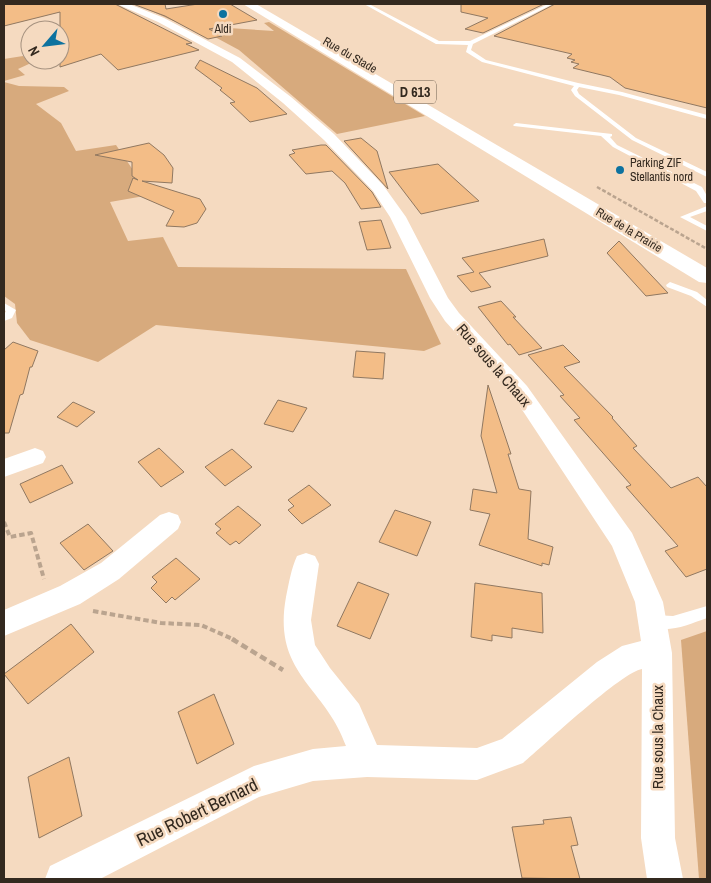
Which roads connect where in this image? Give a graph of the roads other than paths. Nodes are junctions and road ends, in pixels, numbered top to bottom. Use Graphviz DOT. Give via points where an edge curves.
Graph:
graph roads {
  1 [pos="122,4"];
  2 [pos="249,4"];
  3 [pos="263,4"];
  4 [pos="366,4"];
  5 [pos="551,4"];
  6 [pos="438,43"];
  7 [pos="471,43"];
  8 [pos="452,49"];
  9 [pos="460,53"];
  10 [pos="484,61"];
  11 [pos="578,85"];
  12 [pos="707,117"];
  13 [pos="516,125"];
  14 [pos="624,133"];
  15 [pos="604,134"];
  16 [pos="707,176"];
  17 [pos="558,182"];
  18 [pos="707,201"];
  19 [pos="707,208"];
  20 [pos="707,230"];
  21 [pos="707,263"];
  22 [pos="707,278"];
  23 [pos="670,285"];
  24 [pos="707,304"];
  25 [pos="4,306"];
  26 [pos="4,318"];
  27 [pos="35,457"];
  28 [pos="4,468"];
  29 [pos="168,522"];
  30 [pos="306,564"];
  31 [pos="707,612"];
  32 [pos="652,620"];
  33 [pos="4,624"];
  34 [pos="657,653"];
  35 [pos="367,761"];
  36 [pos="63,879"];
  37 [pos="665,879"];
  1 -- 32 [label="street, Rue sous la Chaux" via="212,45 236,60 329,137 378,188 398,217 452,317 520,391 623,542 649,602"];
  2 -- 17 [label="main road, Rue du Stade / D 613"];
  3 -- 17 [label="main road, Rue du Stade / D 613"];
  4 -- 6 [label="lane"];
  5 -- 7 [label="lane"];
  6 -- 7 [label="lane"];
  6 -- 8 [label="lane"];
  7 -- 10 [label="lane" via="468,51"];
  9 -- 10 [label="lane"];
  10 -- 11 [label="lane"];
  11 -- 12 [label="lane"];
  11 -- 14 [label="lane" via="574,90 577,95"];
  13 -- 15 [label="lane"];
  14 -- 15 [label="lane"];
  14 -- 16 [label="lane"];
  15 -- 18 [label="lane" via="615,146 699,189"];
  17 -- 21 [label="main road, Rue de la Prairie / D 613"];
  17 -- 22 [label="main road, Rue de la Prairie / D 613"];
  19 -- 20 [label="lane" via="684,217"];
  23 -- 24 [label="lane" via="694,294"];
  25 -- 26 [label="lane" via="11,310"];
  27 -- 28 [label="street"];
  29 -- 33 [label="street" via="110,571 56,602"];
  30 -- 35 [label="street" via="298,637 316,672 349,717"];
  31 -- 32 [label="lane" via="673,623"];
  32 -- 34 [label="street, Rue sous la Chaux"];
  34 -- 35 [label="street, Rue Robert Bernard" via="632,656 607,672 512,752 477,764"];
  34 -- 37 [label="street, Rue sous la Chaux" via="658,838"];
  35 -- 36 [label="street, Rue Robert Bernard" via="313,765 254,782"];
}
